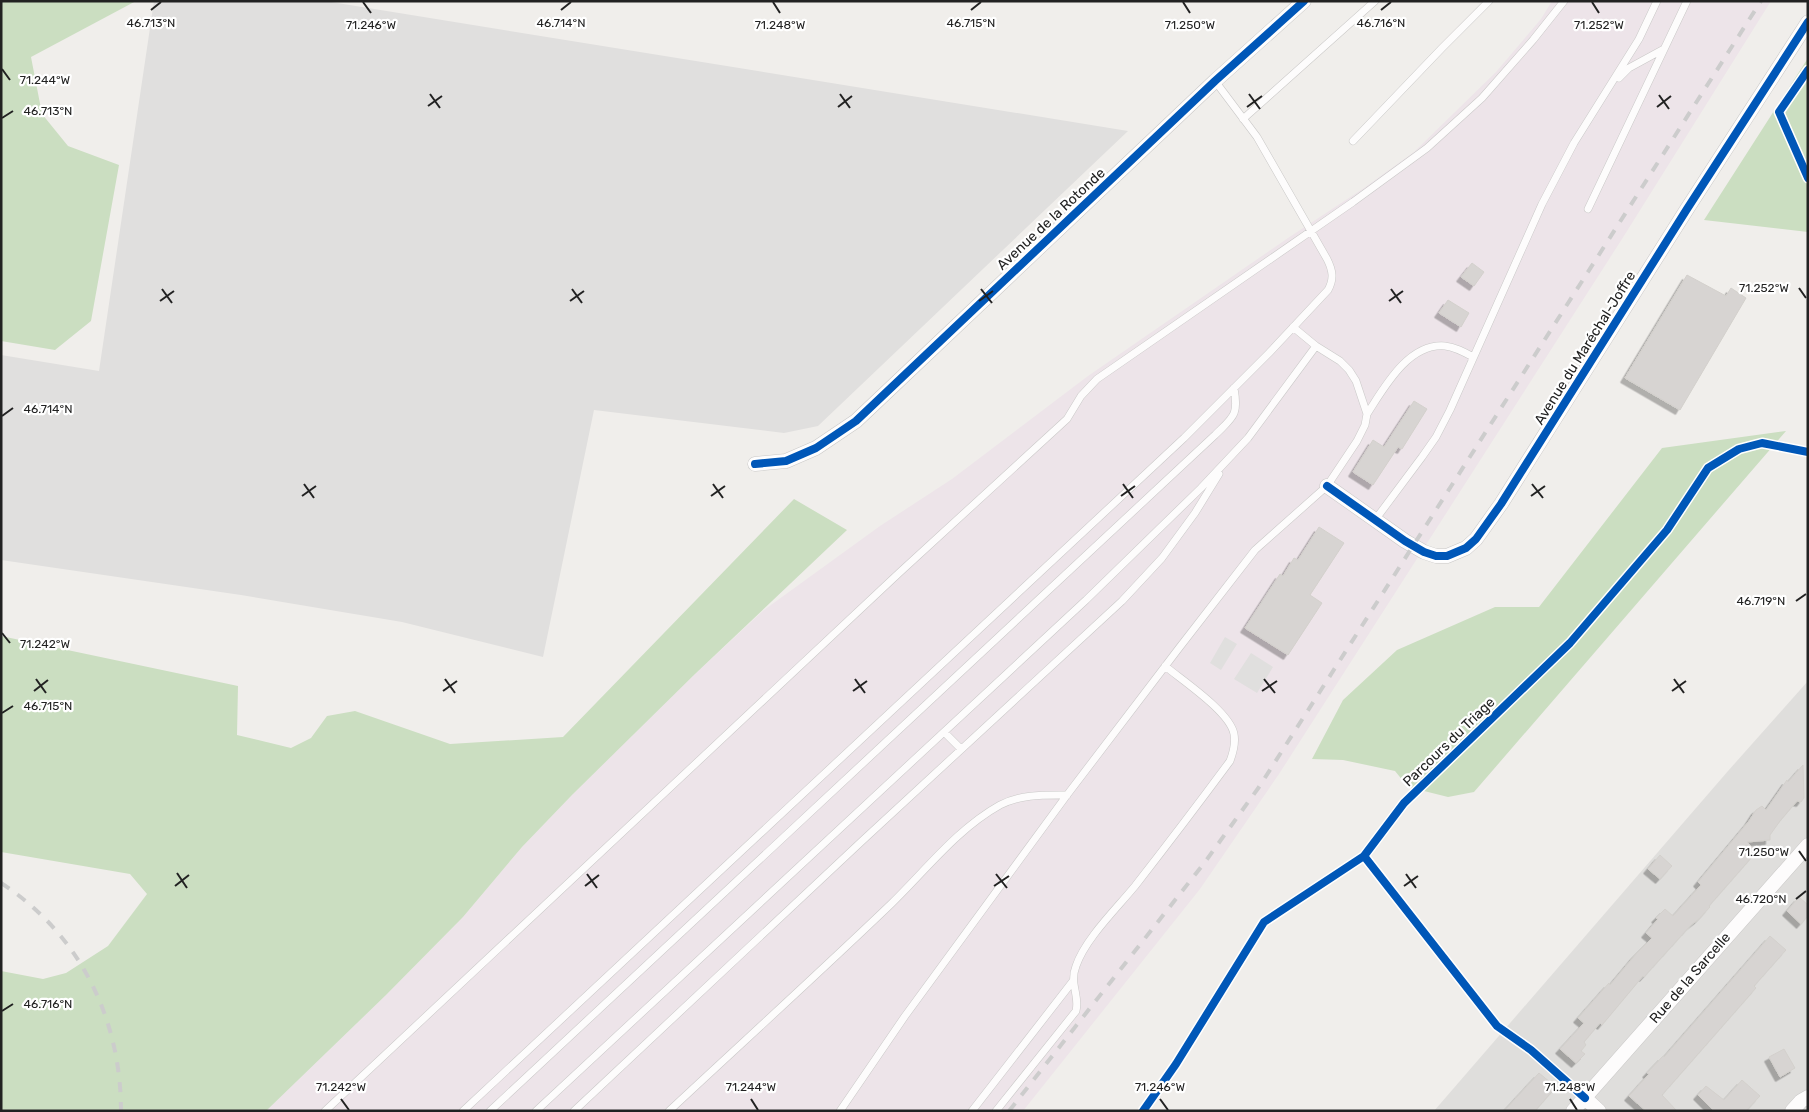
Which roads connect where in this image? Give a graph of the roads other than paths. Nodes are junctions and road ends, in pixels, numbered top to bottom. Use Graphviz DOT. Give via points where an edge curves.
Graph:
graph roads {
  1 [pos="1304,1"];
  2 [pos="1376,1"];
  3 [pos="1489,1"];
  4 [pos="1564,1"];
  5 [pos="1657,1"];
  6 [pos="1686,1"];
  7 [pos="1808,22"];
  8 [pos="1663,50"];
  9 [pos="1215,81"];
  10 [pos="1610,87"];
  11 [pos="1243,119"];
  12 [pos="1353,141"];
  13 [pos="1588,208"];
  14 [pos="1311,230"];
  15 [pos="1294,327"];
  16 [pos="1316,346"];
  17 [pos="1473,357"];
  18 [pos="1234,388"];
  19 [pos="1367,414"];
  20 [pos="1227,461"];
  21 [pos="755,464"];
  22 [pos="1327,486"];
  23 [pos="1375,520"];
  24 [pos="1165,666"];
  25 [pos="944,732"];
  26 [pos="961,749"];
  27 [pos="1067,795"];
  28 [pos="1807,849"];
  29 [pos="1073,981"];
  30 [pos="1808,1097"];
  31 [pos="1584,1098"];
  32 [pos="325,1111"];
  33 [pos="463,1111"];
  34 [pos="490,1111"];
  35 [pos="536,1111"];
  36 [pos="574,1111"];
  37 [pos="670,1111"];
  38 [pos="840,1111"];
  39 [pos="972,1111"];
  40 [pos="996,1111"];
  41 [pos="1574,1111"];
  42 [pos="1599,1111"];
  43 [pos="1792,1111"];
  1 -- 9 [label="street, Avenue de la Rotonde"];
  2 -- 11 [label="lane"];
  3 -- 12 [label="lane"];
  4 -- 14 [label="lane" via="1482,98 1427,148"];
  5 -- 10 [label="lane"];
  6 -- 8 [label="lane"];
  7 -- 23 [label="street, Avenue du Maréchal-Joffre" via="1476,539 1456,554 1436,556 1413,546"];
  8 -- 10 [label="lane" via="1629,68"];
  8 -- 13 [label="lane"];
  9 -- 11 [label="lane"];
  9 -- 21 [label="street, Avenue de la Rotonde" via="856,420 816,448 786,461"];
  10 -- 17 [label="lane" via="1574,143 1542,204"];
  11 -- 14 [label="lane" via="1257,137"];
  14 -- 15 [label="lane" via="1331,267 1333,278 1328,290"];
  14 -- 32 [label="lane" via="1097,379 1067,418"];
  15 -- 16 [label="lane"];
  15 -- 18 [label="lane"];
  16 -- 19 [label="lane" via="1350,370"];
  16 -- 20 [label="lane" via="1248,438"];
  17 -- 19 [label="lane" via="1444,346 1422,350 1395,374"];
  17 -- 23 [label="lane" via="1436,437"];
  18 -- 33 [label="lane"];
  18 -- 34 [label="lane" via="1235,414 1215,435"];
  19 -- 22 [label="lane" via="1357,441"];
  20 -- 25 [label="lane" via="1086,600"];
  20 -- 26 [label="lane" via="1162,558 1122,601"];
  22 -- 23 [label="street, Avenue du Maréchal-Joffre"];
  22 -- 24 [label="lane" via="1255,550"];
  24 -- 27 [label="lane"];
  24 -- 29 [label="lane" via="1229,722 1234,734 1234,751 1230,761 1166,847 1086,947 1076,966"];
  25 -- 26 [label="lane"];
  25 -- 35 [label="lane"];
  26 -- 36 [label="lane"];
  27 -- 37 [label="lane" via="1020,798 1002,804 976,820"];
  27 -- 38 [label="lane" via="905,1016"];
  28 -- 31 [label="street, Rue de la Sarcelle"];
  29 -- 39 [label="lane"];
  29 -- 40 [label="lane" via="1076,1010"];
  30 -- 43 [label="street"];
  31 -- 41 [label="street, Rue de la Sarcelle"];
  31 -- 42 [label="street"];
}
